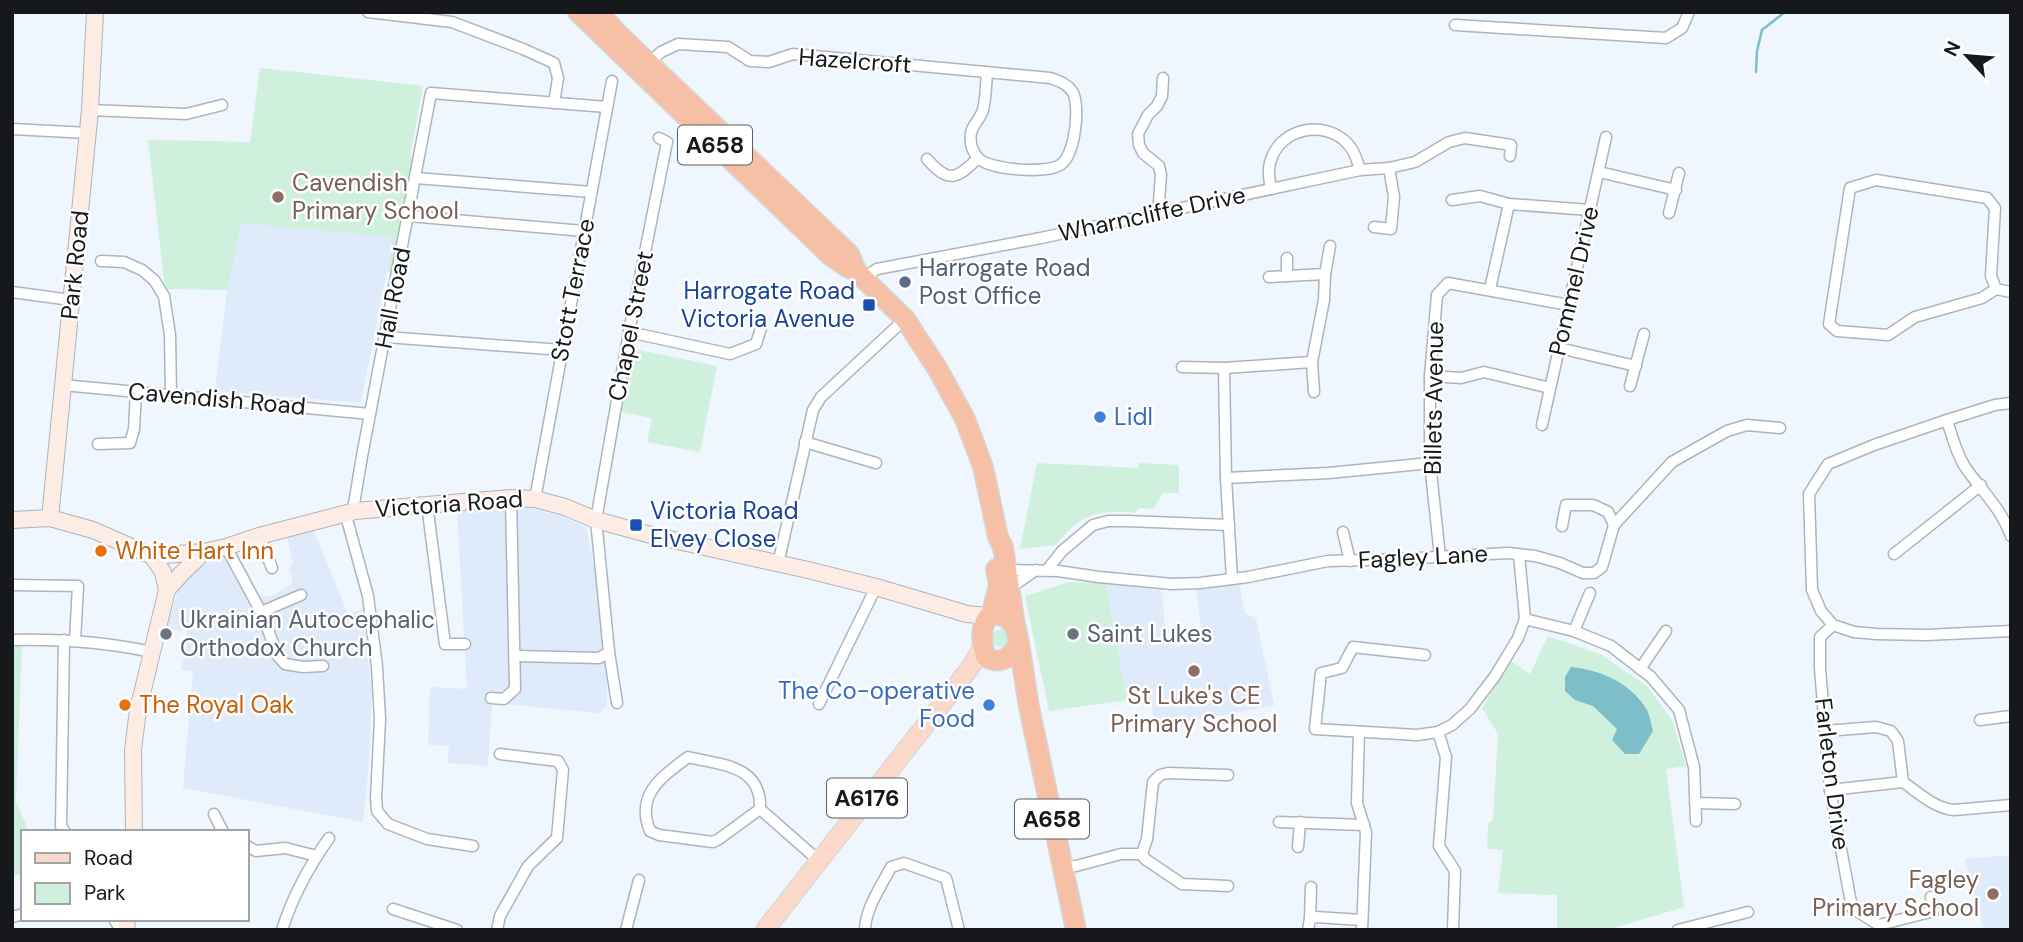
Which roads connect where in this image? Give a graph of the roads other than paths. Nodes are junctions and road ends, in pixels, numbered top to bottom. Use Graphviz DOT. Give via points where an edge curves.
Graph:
graph roads {
  1 [pos="95,12"];
  2 [pos="368,12"];
  3 [pos="578,12"];
  4 [pos="598,12"];
  5 [pos="1689,12"];
  6 [pos="1455,25"];
  7 [pos="649,63"];
  8 [pos="987,72"];
  9 [pos="1163,78"];
  10 [pos="612,81"];
  11 [pos="554,103"];
  12 [pos="222,105"];
  13 [pos="607,107"];
  14 [pos="90,110"];
  15 [pos="12,129"];
  16 [pos="88,133"];
  17 [pos="1606,137"];
  18 [pos="659,138"];
  19 [pos="1510,156"];
  20 [pos="978,158"];
  21 [pos="927,159"];
  22 [pos="1389,168"];
  23 [pos="1360,170"];
  24 [pos="1599,172"];
  25 [pos="1679,173"];
  26 [pos="416,177"];
  27 [pos="1271,189"];
  28 [pos="1676,190"];
  29 [pos="591,192"];
  30 [pos="1452,200"];
  31 [pos="1509,204"];
  32 [pos="1590,210"];
  33 [pos="1670,213"];
  34 [pos="1158,214"];
  35 [pos="409,216"];
  36 [pos="1374,227"];
  37 [pos="584,231"];
  38 [pos="1329,246"];
  39 [pos="1287,258"];
  40 [pos="100,261"];
  41 [pos="1325,274"];
  42 [pos="860,275"];
  43 [pos="1287,276"];
  44 [pos="1269,277"];
  45 [pos="1490,289"];
  46 [pos="1996,289"];
  47 [pos="12,292"];
  48 [pos="2011,292"];
  49 [pos="71,300"];
  50 [pos="1569,305"];
  51 [pos="905,318"];
  52 [pos="761,328"];
  53 [pos="629,332"];
  54 [pos="1644,334"];
  55 [pos="386,337"];
  56 [pos="1559,348"];
  57 [pos="562,350"];
  58 [pos="1311,362"];
  59 [pos="1636,366"];
  60 [pos="1182,367"];
  61 [pos="1223,368"];
  62 [pos="1430,376"];
  63 [pos="63,385"];
  64 [pos="1630,386"];
  65 [pos="1550,388"];
  66 [pos="135,391"];
  67 [pos="1314,392"];
  68 [pos="170,394"];
  69 [pos="2011,403"];
  70 [pos="370,414"];
  71 [pos="1947,420"];
  72 [pos="1542,425"];
  73 [pos="1780,428"];
  74 [pos="805,442"];
  75 [pos="98,444"];
  76 [pos="876,463"];
  77 [pos="1430,463"];
  78 [pos="1226,478"];
  79 [pos="1981,485"];
  80 [pos="511,498"];
  81 [pos="535,499"];
  82 [pos="426,504"];
  83 [pos="350,512"];
  84 [pos="50,518"];
  85 [pos="12,520"];
  86 [pos="596,520"];
  87 [pos="1229,525"];
  88 [pos="1614,525"];
  89 [pos="1562,526"];
  90 [pos="1343,531"];
  91 [pos="259,536"];
  92 [pos="2011,536"];
  93 [pos="226,547"];
  94 [pos="204,552"];
  95 [pos="1519,554"];
  96 [pos="1894,554"];
  97 [pos="152,556"];
  98 [pos="1440,557"];
  99 [pos="1350,561"];
  100 [pos="778,564"];
  101 [pos="272,568"];
  102 [pos="1042,570"];
  103 [pos="1005,578"];
  104 [pos="1232,579"];
  105 [pos="12,585"];
  106 [pos="876,587"];
  107 [pos="167,590"];
  108 [pos="1590,593"];
  109 [pos="301,595"];
  110 [pos="261,612"];
  111 [pos="1525,619"];
  112 [pos="1833,625"];
  113 [pos="1574,631"];
  114 [pos="1666,631"];
  115 [pos="2011,631"];
  116 [pos="1017,634"];
  117 [pos="12,640"];
  118 [pos="70,641"];
  119 [pos="986,642"];
  120 [pos="465,644"];
  121 [pos="152,652"];
  122 [pos="609,652"];
  123 [pos="1425,655"];
  124 [pos="516,656"];
  125 [pos="323,666"];
  126 [pos="1640,668"];
  127 [pos="491,698"];
  128 [pos="617,703"];
  129 [pos="819,704"];
  130 [pos="1029,708"];
  131 [pos="2011,716"];
  132 [pos="1980,720"];
  133 [pos="1825,731"];
  134 [pos="1359,732"];
  135 [pos="1438,732"];
  136 [pos="500,754"];
  137 [pos="1228,775"];
  138 [pos="1903,782"];
  139 [pos="1830,790"];
  140 [pos="1695,803"];
  141 [pos="1735,804"];
  142 [pos="2011,805"];
  143 [pos="760,809"];
  144 [pos="214,814"];
  145 [pos="1696,821"];
  146 [pos="1279,822"];
  147 [pos="1300,822"];
  148 [pos="1364,825"];
  149 [pos="64,830"];
  150 [pos="134,830"];
  151 [pos="222,830"];
  152 [pos="330,838"];
  153 [pos="248,846"];
  154 [pos="472,846"];
  155 [pos="1298,847"];
  156 [pos="1142,853"];
  157 [pos="317,856"];
  158 [pos="818,860"];
  159 [pos="1062,867"];
  160 [pos="639,880"];
  161 [pos="1228,886"];
  162 [pos="1311,887"];
  163 [pos="1931,897"];
  164 [pos="393,909"];
  165 [pos="1748,912"];
  166 [pos="1309,924"];
  167 [pos="1362,925"];
  168 [pos="282,930"];
  169 [pos="457,930"];
  170 [pos="497,930"];
  171 [pos="626,930"];
  172 [pos="765,930"];
  173 [pos="865,930"];
  174 [pos="959,930"];
  175 [pos="1076,930"];
  176 [pos="1453,930"];
  177 [pos="1678,930"];
  1 -- 14 [label="street, Park Road"];
  2 -- 11 [label="street" via="452,22 554,63 558,78"];
  3 -- 42 [label="highway, A658" via="830,255"];
  4 -- 7 [label="highway, A658"];
  5 -- 6 [label="street" via="1682,28 1666,38"];
  7 -- 8 [label="street, Hazelcroft" via="678,44 690,44 727,47 750,61 769,62 793,54"];
  7 -- 42 [label="highway, A658" via="849,254"];
  8 -- 20 [label="street" via="983,111 971,128 971,145"];
  8 -- 20 [label="street, Hazelcroft" via="1063,82 1076,102 1074,139 1062,165 1043,171 994,165"];
  9 -- 34 [label="street" via="1162,96 1138,134 1143,153 1160,166"];
  10 -- 13 [label="street, Stott Terrace"];
  11 -- 13 [label="street, Hall Road"];
  11 -- 26 [label="street, Hall Road" via="431,93"];
  12 -- 14 [label="street" via="186,114"];
  13 -- 29 [label="street, Stott Terrace"];
  14 -- 16 [label="street, Park Road"];
  15 -- 16 [label="street"];
  16 -- 49 [label="street, Park Road"];
  17 -- 24 [label="street, Pommel Drive"];
  18 -- 53 [label="street, Chapel Street" via="667,142"];
  19 -- 22 [label="street, Wharncliffe Drive" via="1511,145 1465,138 1448,142 1415,162"];
  20 -- 21 [label="street" via="955,176 937,171"];
  22 -- 23 [label="street, Wharncliffe Drive"];
  22 -- 36 [label="street" via="1394,197 1391,229"];
  23 -- 27 [label="street, Wharncliffe Drive"];
  23 -- 27 [label="street" via="1346,142 1334,134 1308,130 1284,139 1272,155"];
  24 -- 28 [label="street"];
  24 -- 32 [label="street, Pommel Drive"];
  25 -- 28 [label="street"];
  26 -- 29 [label="street"];
  26 -- 35 [label="street, Hall Road"];
  27 -- 34 [label="street, Wharncliffe Drive"];
  28 -- 33 [label="street"];
  29 -- 37 [label="street, Stott Terrace"];
  30 -- 31 [label="street" via="1480,196"];
  31 -- 32 [label="street"];
  31 -- 45 [label="street"];
  32 -- 50 [label="street, Pommel Drive"];
  34 -- 42 [label="street, Wharncliffe Drive"];
  35 -- 37 [label="street"];
  35 -- 55 [label="street, Hall Road"];
  37 -- 57 [label="street, Stott Terrace"];
  38 -- 41 [label="street"];
  39 -- 43 [label="street"];
  40 -- 68 [label="street" via="124,262 142,270 164,296 170,335"];
  41 -- 43 [label="street"];
  41 -- 58 [label="street"];
  42 -- 51 [label="highway, A658"];
  43 -- 44 [label="street"];
  45 -- 50 [label="street, Billets Avenue"];
  45 -- 62 [label="street, Billets Avenue" via="1448,282 1437,295"];
  46 -- 46 [label="street" via="1991,276 1995,208 1987,198 1890,181 1850,188 1829,324 1837,331 1888,335 1916,317 1982,298"];
  46 -- 48 [label="street"];
  47 -- 49 [label="street"];
  49 -- 63 [label="street, Park Road"];
  50 -- 56 [label="street, Pommel Drive"];
  51 -- 74 [label="street" via="821,397"];
  51 -- 103 [label="highway, A658" via="965,419 985,477 998,537 993,551"];
  52 -- 53 [label="street" via="756,344 730,354"];
  53 -- 86 [label="street, Chapel Street"];
  54 -- 59 [label="street"];
  55 -- 57 [label="street"];
  55 -- 70 [label="street, Hall Road"];
  56 -- 59 [label="street"];
  56 -- 65 [label="street, Pommel Drive"];
  57 -- 81 [label="street, Stott Terrace"];
  58 -- 61 [label="street"];
  58 -- 67 [label="street"];
  59 -- 64 [label="street"];
  60 -- 61 [label="street"];
  61 -- 78 [label="street"];
  62 -- 65 [label="street" via="1461,378 1484,372"];
  62 -- 77 [label="street, Billets Avenue"];
  63 -- 66 [label="street, Cavendish Road"];
  63 -- 84 [label="street, Park Road"];
  65 -- 72 [label="street, Pommel Drive"];
  66 -- 68 [label="street, Cavendish Road"];
  66 -- 75 [label="street" via="130,443"];
  68 -- 70 [label="street, Cavendish Road"];
  69 -- 71 [label="street"];
  70 -- 83 [label="street, Hall Road"];
  71 -- 79 [label="street" via="1957,453"];
  71 -- 112 [label="street" via="1828,464 1809,494 1812,590"];
  73 -- 88 [label="street, Fagley Lane" via="1746,425 1704,443 1672,462"];
  74 -- 76 [label="street"];
  74 -- 100 [label="street"];
  77 -- 78 [label="street"];
  77 -- 98 [label="street, Billets Avenue"];
  78 -- 87 [label="street"];
  79 -- 92 [label="street"];
  79 -- 96 [label="street"];
  80 -- 81 [label="street, Victoria Road"];
  80 -- 82 [label="street, Victoria Road"];
  80 -- 124 [label="street"];
  81 -- 86 [label="street, Victoria Road"];
  82 -- 83 [label="street, Victoria Road"];
  82 -- 120 [label="street" via="444,644"];
  83 -- 91 [label="street, Victoria Road"];
  83 -- 154 [label="street" via="377,667 377,811 387,824 427,839"];
  84 -- 85 [label="street, Victoria Road"];
  84 -- 97 [label="street, Victoria Road" via="93,530"];
  86 -- 100 [label="street, Victoria Road"];
  86 -- 122 [label="street, Chapel Street"];
  87 -- 102 [label="street" via="1101,523 1069,544"];
  87 -- 104 [label="street"];
  88 -- 89 [label="street" via="1608,512 1593,505 1566,505"];
  88 -- 95 [label="street, Fagley Lane" via="1602,567 1594,573"];
  90 -- 99 [label="street"];
  91 -- 93 [label="street, Victoria Road"];
  91 -- 101 [label="street"];
  93 -- 94 [label="street, Victoria Road"];
  93 -- 110 [label="street"];
  94 -- 97 [label="street, Victoria Road"];
  94 -- 107 [label="street"];
  95 -- 98 [label="street, Fagley Lane"];
  95 -- 111 [label="street"];
  97 -- 107 [label="street" via="163,572"];
  98 -- 99 [label="street, Fagley Lane"];
  99 -- 104 [label="street, Fagley Lane"];
  100 -- 106 [label="street, Victoria Road"];
  102 -- 103 [label="street, Fagley Lane"];
  102 -- 103 [label="street"];
  102 -- 104 [label="street, Fagley Lane" via="1172,584"];
  103 -- 116 [label="highway, A658"];
  103 -- 119 [label="highway, A658"];
  105 -- 118 [label="street" via="78,586"];
  106 -- 119 [label="street, Victoria Road" via="967,614"];
  106 -- 129 [label="street"];
  107 -- 121 [label="street"];
  108 -- 113 [label="street"];
  109 -- 110 [label="street"];
  110 -- 125 [label="street" via="285,664"];
  111 -- 113 [label="street"];
  111 -- 135 [label="street" via="1518,638 1479,698 1452,725"];
  112 -- 115 [label="street" via="1875,634"];
  112 -- 133 [label="street, Farleton Drive" via="1820,638"];
  113 -- 126 [label="street" via="1611,646"];
  114 -- 126 [label="street"];
  116 -- 119 [label="highway" via="1005,617"];
  116 -- 119 [label="highway" via="1008,658"];
  116 -- 130 [label="highway, A658"];
  117 -- 118 [label="street"];
  118 -- 121 [label="street"];
  118 -- 149 [label="street"];
  119 -- 130 [label="highway, A658" via="1017,680"];
  119 -- 158 [label="main road, A6176"];
  121 -- 150 [label="street" via="138,710"];
  122 -- 124 [label="street" via="599,658"];
  122 -- 128 [label="street, Chapel Street"];
  123 -- 134 [label="street" via="1353,648 1342,668 1321,673 1315,729"];
  124 -- 127 [label="street" via="515,689 504,699"];
  126 -- 140 [label="street" via="1679,710 1694,767"];
  130 -- 159 [label="highway, A658"];
  131 -- 132 [label="street"];
  133 -- 138 [label="street" via="1877,727 1891,731 1898,741"];
  133 -- 139 [label="street, Farleton Drive"];
  134 -- 135 [label="street"];
  134 -- 148 [label="street" via="1357,803"];
  135 -- 176 [label="street" via="1446,757 1439,846 1455,871"];
  136 -- 170 [label="street" via="558,761 563,770 557,838 528,866"];
  137 -- 156 [label="street" via="1160,775 1153,782"];
  138 -- 139 [label="street"];
  138 -- 142 [label="street" via="1936,806 1954,810"];
  139 -- 163 [label="street, Farleton Drive" via="1852,908 1879,925 1934,911"];
  140 -- 141 [label="street"];
  140 -- 145 [label="street"];
  143 -- 143 [label="street" via="761,795 754,780 740,770 688,757 653,786 645,820 650,831 659,835 713,842"];
  143 -- 158 [label="street"];
  144 -- 151 [label="street"];
  146 -- 147 [label="street"];
  147 -- 148 [label="street"];
  147 -- 155 [label="street"];
  148 -- 167 [label="street"];
  152 -- 157 [label="street"];
  153 -- 157 [label="street" via="285,848"];
  156 -- 159 [label="street"];
  156 -- 161 [label="street" via="1182,884"];
  157 -- 168 [label="street"];
  158 -- 172 [label="main road, A6176"];
  159 -- 175 [label="highway, A658"];
  160 -- 171 [label="street"];
  162 -- 166 [label="street"];
  164 -- 169 [label="street"];
  165 -- 177 [label="street"];
  166 -- 167 [label="street" via="1315,917"];
  173 -- 174 [label="street" via="891,867 904,863 946,878"];
}
